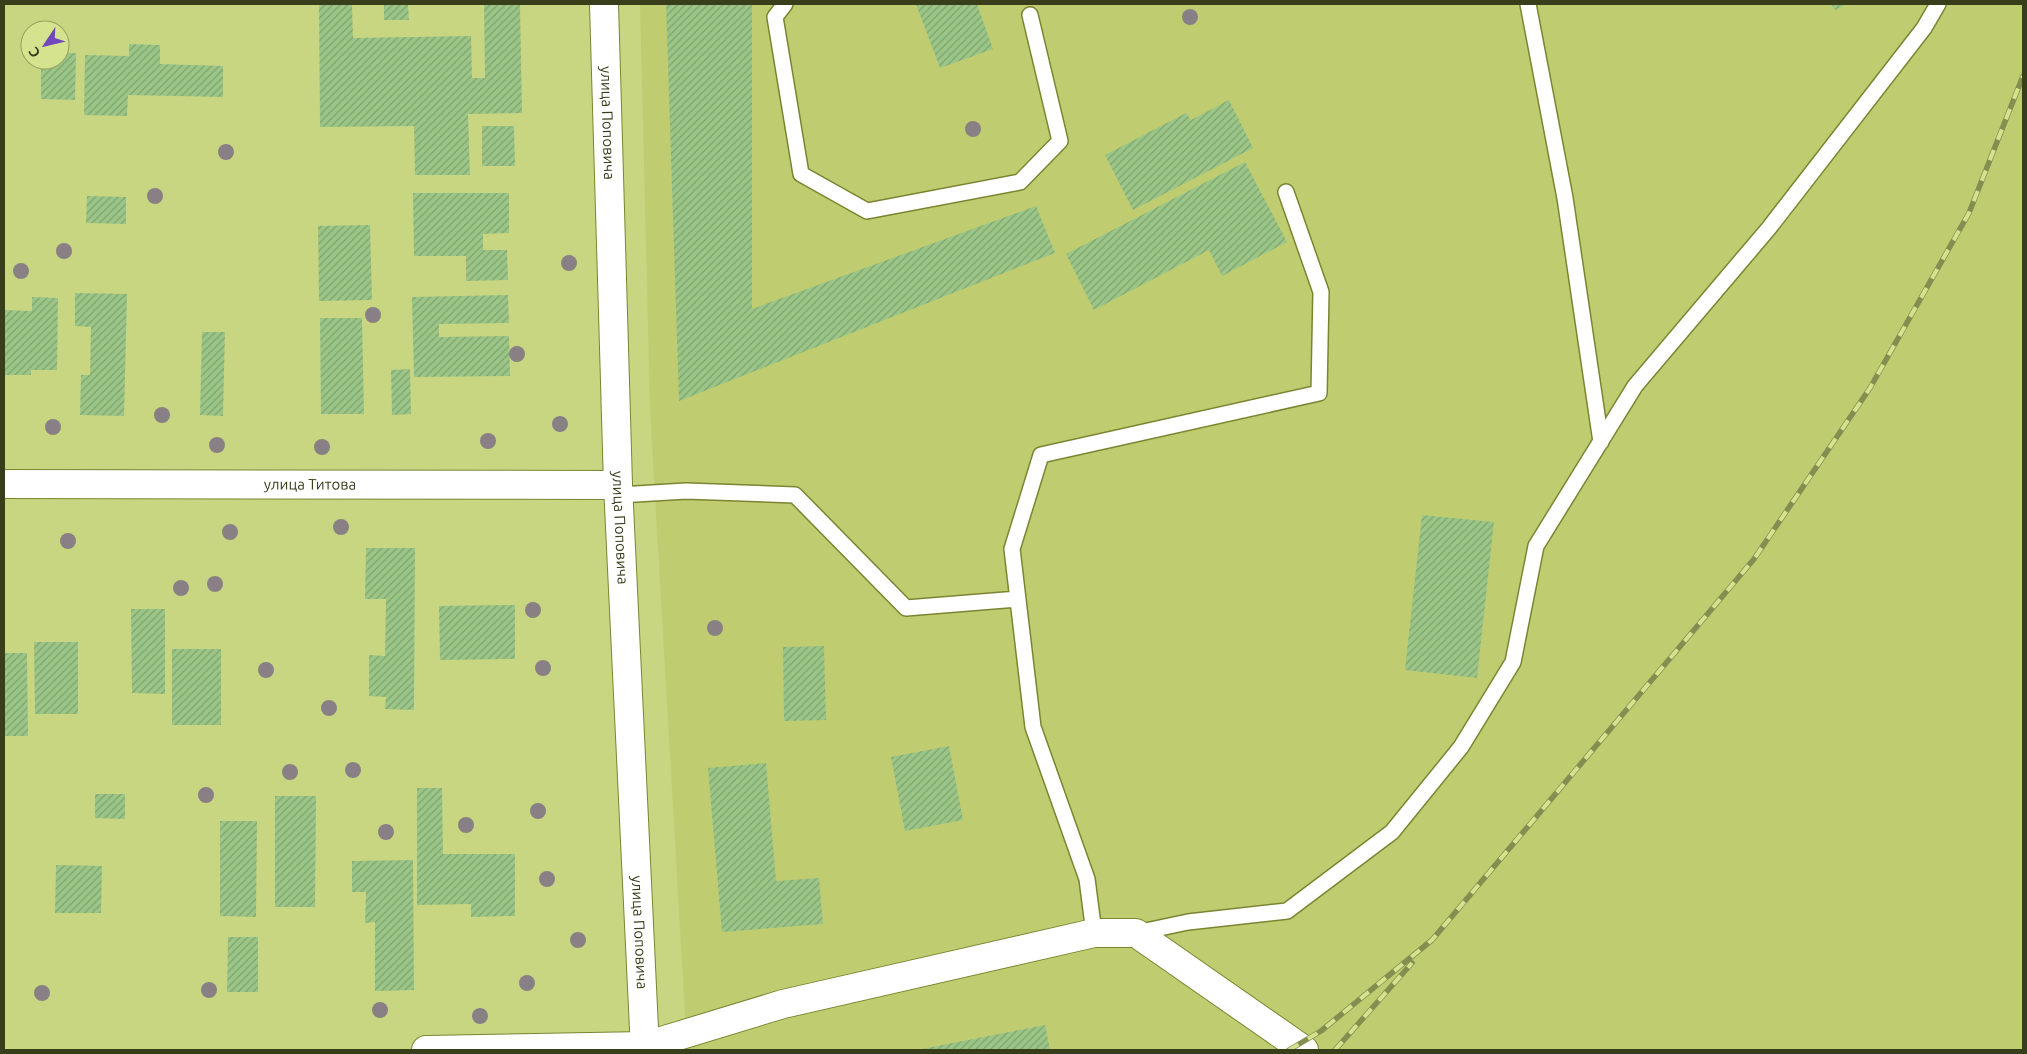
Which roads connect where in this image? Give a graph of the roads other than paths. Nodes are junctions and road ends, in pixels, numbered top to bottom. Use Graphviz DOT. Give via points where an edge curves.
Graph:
graph roads {
  1 [pos="604,4"];
  2 [pos="785,4"];
  3 [pos="1528,4"];
  4 [pos="1938,4"];
  5 [pos="1030,15"];
  6 [pos="1286,192"];
  7 [pos="1601,442"];
  8 [pos="4,484"];
  9 [pos="618,490"];
  10 [pos="1018,599"];
  11 [pos="1136,932"];
  12 [pos="1094,933"];
  13 [pos="645,1048"];
  14 [pos="426,1050"];
  15 [pos="1304,1050"];
  1 -- 9 [label="street, улица Поповича"];
  2 -- 5 [label="lane" via="775,18 801,174 867,212 1020,182 1060,141"];
  3 -- 7 [label="lane" via="1565,198"];
  4 -- 7 [label="lane" via="1924,28 1769,228 1635,386"];
  6 -- 10 [label="lane" via="1321,292 1319,393 1041,455 1012,549"];
  7 -- 11 [label="lane" via="1536,546 1513,662 1461,747 1392,832 1288,910"];
  8 -- 9 [label="street, улица Титова"];
  9 -- 10 [label="lane" via="795,495 906,608"];
  9 -- 13 [label="street, улица Поповича"];
  10 -- 12 [label="lane" via="1034,728 1087,878"];
  11 -- 12 [label="street"];
  11 -- 15 [label="street"];
  12 -- 13 [label="street" via="783,1004"];
  13 -- 14 [label="street"];
}
